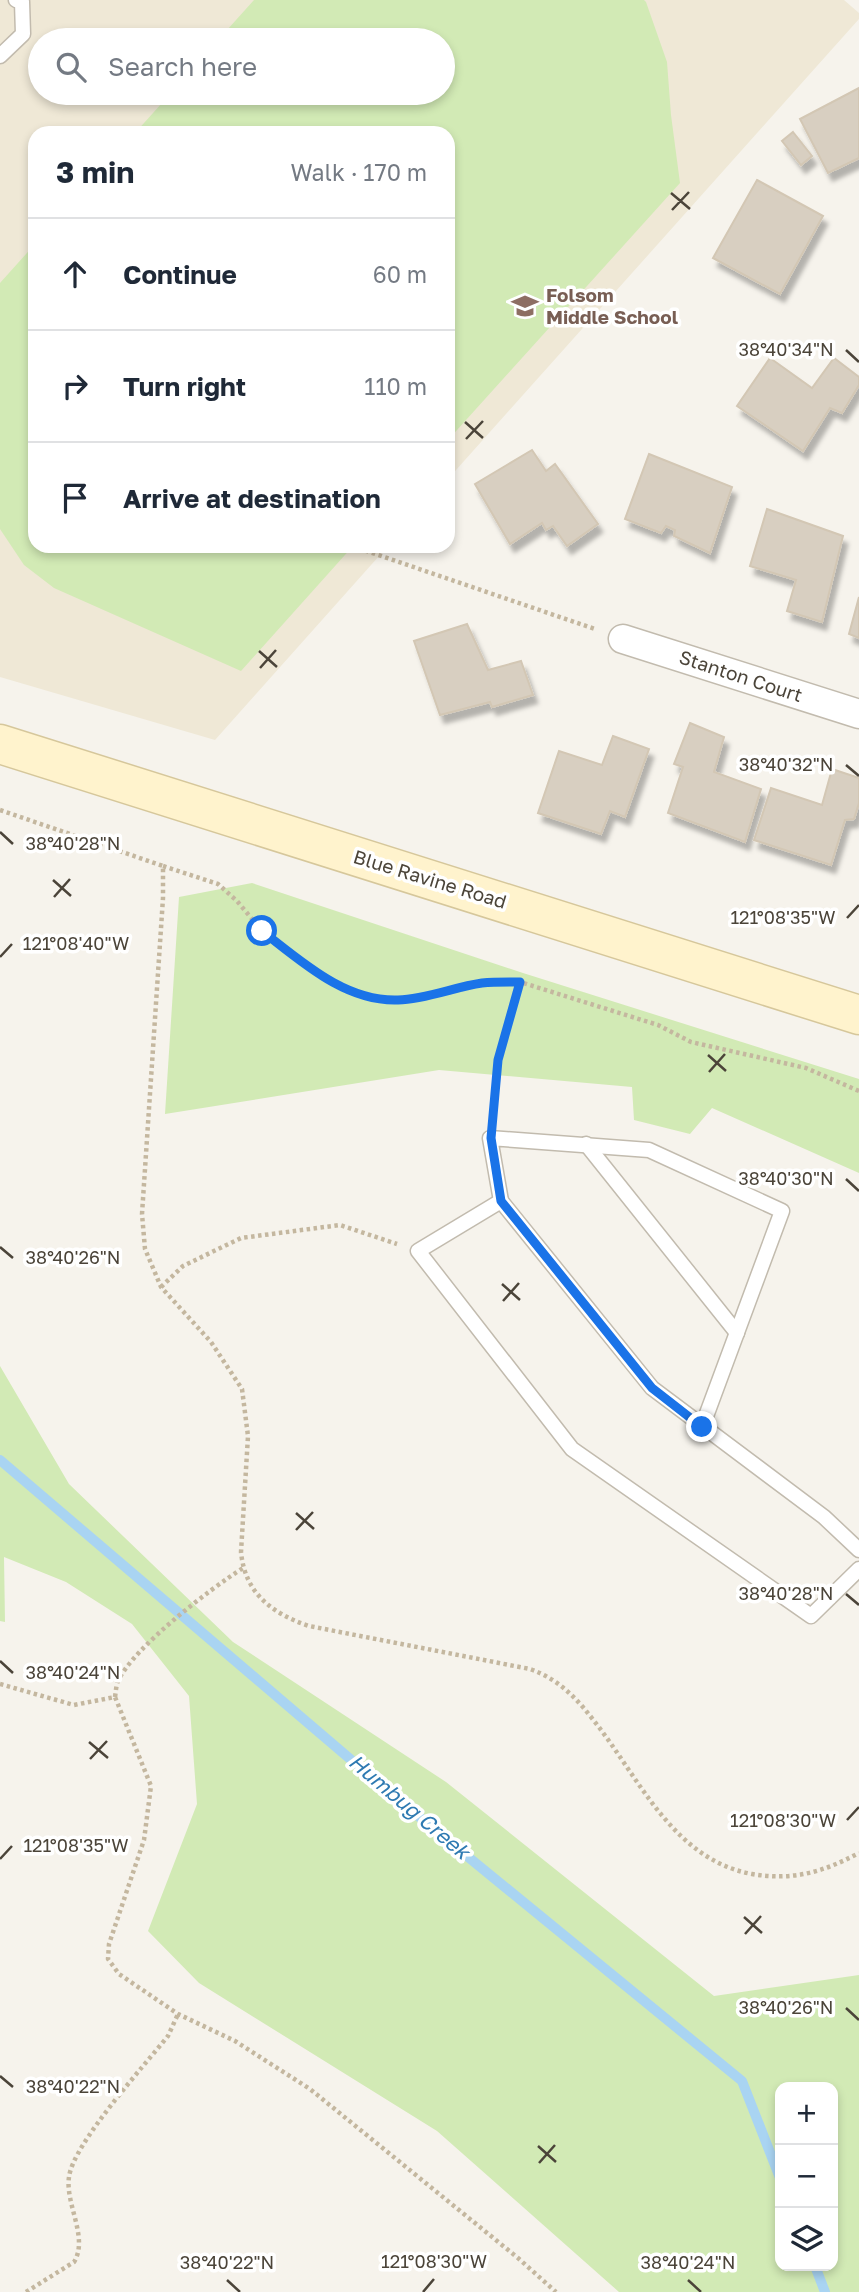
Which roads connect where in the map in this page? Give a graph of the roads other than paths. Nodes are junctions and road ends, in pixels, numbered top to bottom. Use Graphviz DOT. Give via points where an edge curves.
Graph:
graph roads {
  1 [pos="16,0"];
  2 [pos="0,56"];
  3 [pos="623,639"];
  4 [pos="859,714"];
  5 [pos="0,744"];
  6 [pos="859,1015"];
  7 [pos="586,1144"];
  8 [pos="501,1201"];
  9 [pos="737,1333"];
  10 [pos="702,1427"];
  11 [pos="859,1550"];
  12 [pos="859,1569"];
  1 -- 2 [label="lane" via="22,2 23,34"];
  3 -- 4 [label="street, Stanton Court"];
  5 -- 6 [label="main road, Blue Ravine Road"];
  7 -- 8 [label="lane" via="491,1138"];
  7 -- 9 [label="lane"];
  7 -- 9 [label="lane" via="649,1150 782,1211"];
  8 -- 10 [label="lane" via="652,1388"];
  8 -- 12 [label="lane" via="418,1251 572,1449 811,1616"];
  9 -- 10 [label="lane"];
  10 -- 11 [label="lane" via="824,1517"];
}
